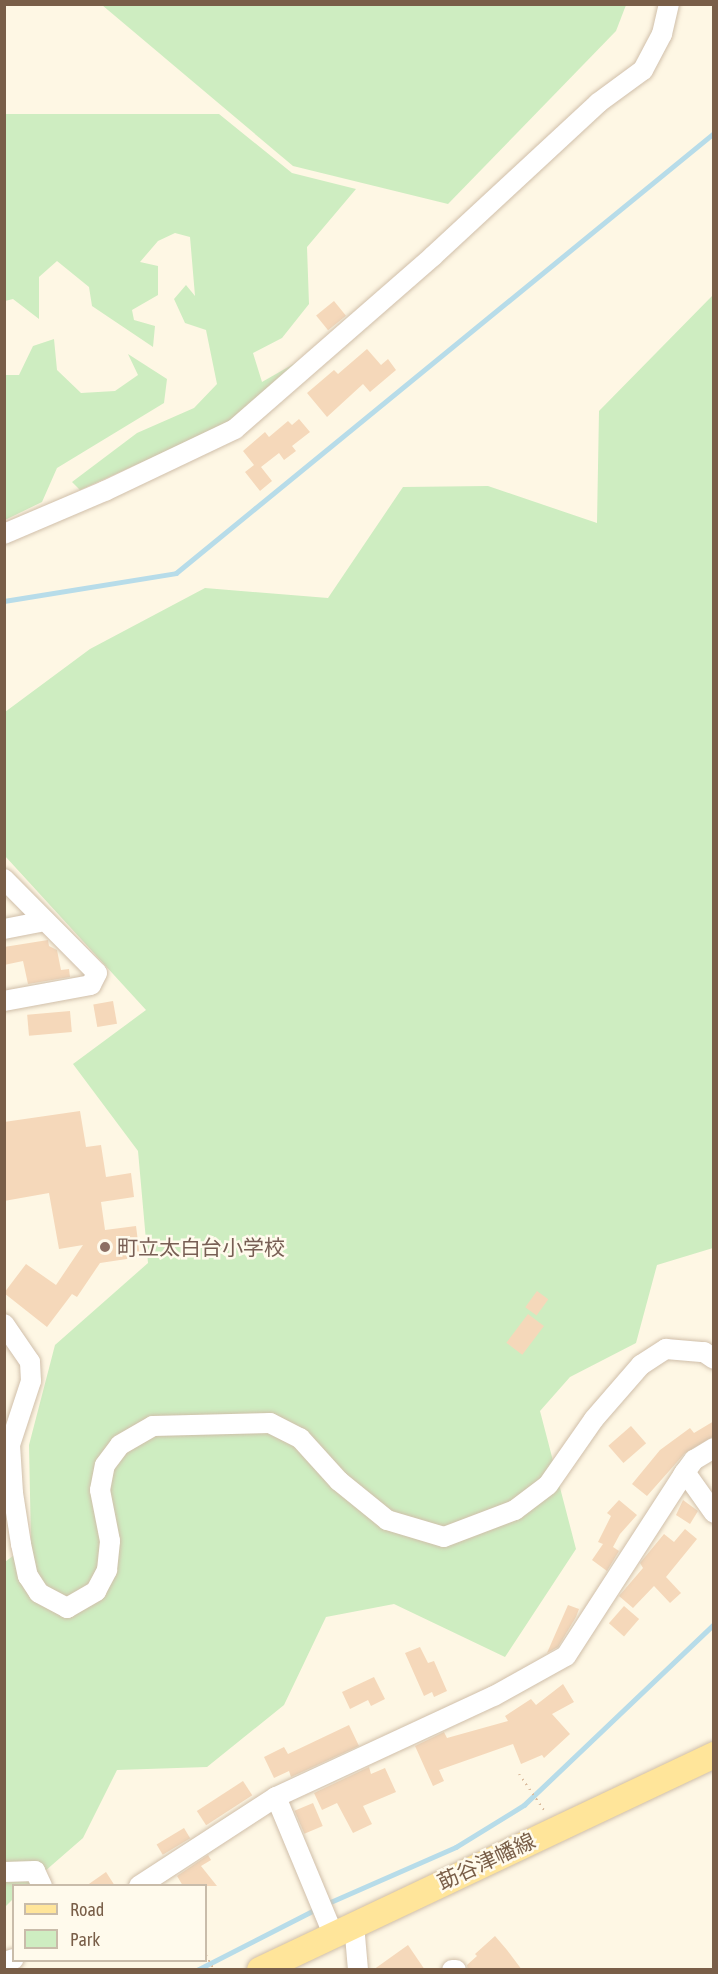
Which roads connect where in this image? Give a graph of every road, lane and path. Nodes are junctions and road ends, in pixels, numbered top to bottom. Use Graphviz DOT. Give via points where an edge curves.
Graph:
graph roads {
  1 [pos="669,4"];
  2 [pos="4,534"];
  3 [pos="4,879"];
  4 [pos="45,921"];
  5 [pos="4,929"];
  6 [pos="4,1001"];
  7 [pos="4,1324"];
  8 [pos="714,1359"];
  9 [pos="714,1448"];
  10 [pos="686,1472"];
  11 [pos="714,1514"];
  12 [pos="714,1755"];
  13 [pos="519,1774"];
  14 [pos="276,1797"];
  15 [pos="538,1801"];
  16 [pos="4,1872"];
  17 [pos="41,1884"];
  18 [pos="142,1884"];
  19 [pos="344,1929"];
  20 [pos="260,1970"];
  21 [pos="358,1970"];
  1 -- 2 [label="street" via="662,34 643,70 598,103 433,256 235,429 105,492"];
  3 -- 4 [label="street"];
  4 -- 5 [label="street"];
  4 -- 6 [label="street" via="97,973 92,985"];
  7 -- 8 [label="street" via="30,1362 31,1381 10,1445 13,1493 28,1576 39,1593 67,1608 96,1591 107,1570 110,1541 100,1490 105,1465 120,1444 153,1426 270,1423 300,1438 339,1481 387,1520 444,1537 515,1510 548,1485 594,1419 641,1365 666,1349 704,1352"];
  9 -- 10 [label="street" via="694,1460"];
  10 -- 11 [label="street"];
  10 -- 14 [label="street" via="566,1656 494,1695"];
  12 -- 19 [label="main road, 莇谷津幡線"];
  13 -- 15 [label="path"];
  14 -- 18 [label="street"];
  14 -- 19 [label="street" via="311,1887 324,1910"];
  16 -- 17 [label="street" via="35,1871"];
  19 -- 20 [label="main road, 莇谷津幡線"];
  19 -- 21 [label="street"];
}
